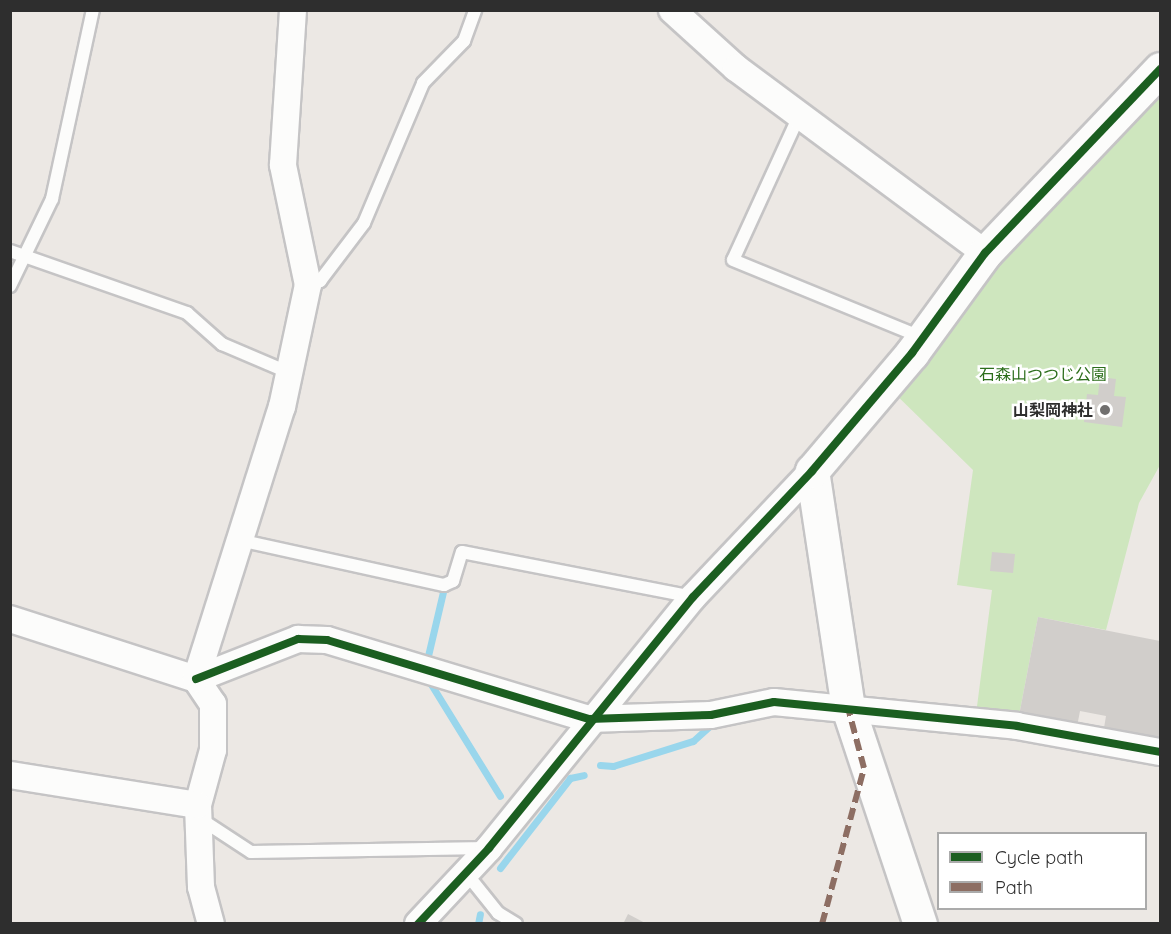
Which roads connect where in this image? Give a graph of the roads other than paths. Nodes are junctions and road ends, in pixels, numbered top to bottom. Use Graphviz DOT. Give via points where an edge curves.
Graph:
graph roads {
  1 [pos="93,10"];
  2 [pos="293,10"];
  3 [pos="476,10"];
  4 [pos="672,10"];
  5 [pos="1161,69"];
  6 [pos="800,116"];
  7 [pos="10,251"];
  8 [pos="985,254"];
  9 [pos="27,258"];
  10 [pos="308,285"];
  11 [pos="10,286"];
  12 [pos="923,338"];
  13 [pos="290,373"];
  14 [pos="812,471"];
  15 [pos="239,540"];
  16 [pos="693,597"];
  17 [pos="10,619"];
  18 [pos="196,679"];
  19 [pos="848,708"];
  20 [pos="589,719"];
  21 [pos="1161,752"];
  22 [pos="10,775"];
  23 [pos="198,811"];
  24 [pos="489,848"];
  25 [pos="466,873"];
  26 [pos="211,924"];
  27 [pos="418,924"];
  28 [pos="516,924"];
  29 [pos="920,924"];
  1 -- 9 [label="lane" via="52,200"];
  2 -- 10 [label="street" via="283,165"];
  3 -- 10 [label="lane" via="464,41 423,83 364,223 320,281"];
  4 -- 6 [label="street"];
  5 -- 8 [label="street"];
  6 -- 8 [label="street"];
  6 -- 12 [label="lane" via="733,260"];
  7 -- 9 [label="lane"];
  8 -- 12 [label="street"];
  9 -- 11 [label="lane"];
  9 -- 13 [label="lane" via="188,313 222,344"];
  10 -- 13 [label="street"];
  12 -- 14 [label="street"];
  13 -- 15 [label="street"];
  14 -- 16 [label="street"];
  14 -- 19 [label="street"];
  15 -- 16 [label="lane" via="444,585 453,581 462,552"];
  15 -- 18 [label="street"];
  16 -- 20 [label="street"];
  17 -- 18 [label="street"];
  18 -- 20 [label="street" via="298,639 327,640"];
  18 -- 23 [label="street" via="213,704 216,727"];
  19 -- 20 [label="street" via="774,702 711,715"];
  19 -- 21 [label="street" via="1017,726"];
  19 -- 29 [label="street"];
  20 -- 24 [label="street"];
  22 -- 23 [label="street"];
  23 -- 24 [label="lane" via="251,852"];
  23 -- 26 [label="street" via="201,887"];
  24 -- 25 [label="street"];
  25 -- 27 [label="street"];
  25 -- 28 [label="lane" via="498,913"];
}
